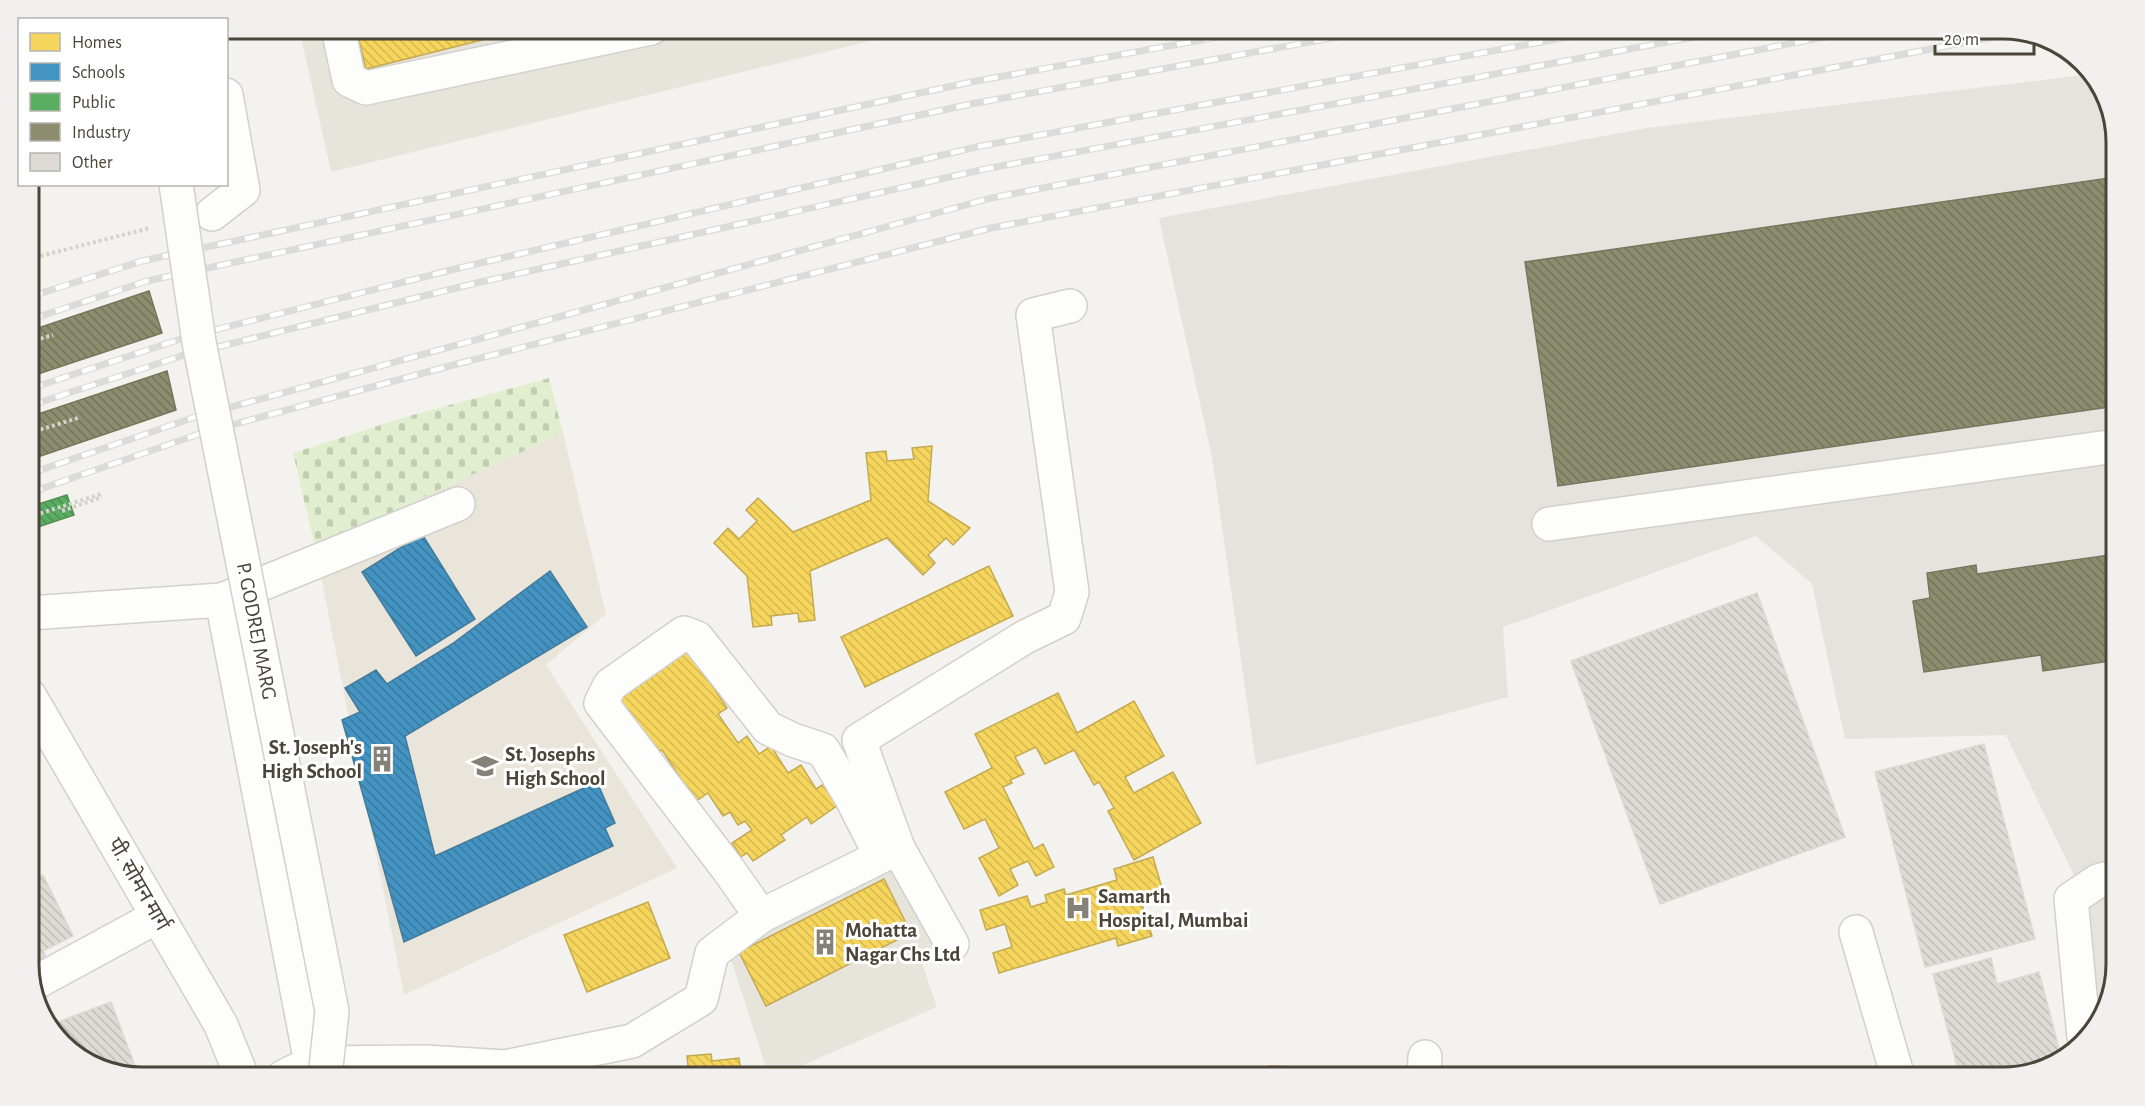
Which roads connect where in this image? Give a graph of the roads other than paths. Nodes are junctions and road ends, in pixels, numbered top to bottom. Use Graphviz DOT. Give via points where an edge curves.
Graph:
graph roads {
  1 [pos="340,39"];
  2 [pos="599,39"];
  3 [pos="228,106"];
  4 [pos="176,186"];
  5 [pos="212,214"];
  6 [pos="1070,306"];
  7 [pos="2106,447"];
  8 [pos="458,504"];
  9 [pos="1549,524"];
  10 [pos="222,600"];
  11 [pos="39,612"];
  12 [pos="39,712"];
  13 [pos="890,852"];
  14 [pos="2106,878"];
  15 [pos="158,916"];
  16 [pos="760,916"];
  17 [pos="1856,932"];
  18 [pos="952,944"];
  19 [pos="40,980"];
  20 [pos="2083,1028"];
  21 [pos="238,1067"];
  22 [pos="305,1067"];
  23 [pos="309,1067"];
  24 [pos="371,1067"];
  25 [pos="505,1067"];
  26 [pos="505,1067"];
  27 [pos="1895,1067"];
  1 -- 2 [label="street" via="349,80 366,88"];
  3 -- 5 [label="street" via="243,190"];
  4 -- 23 [label="street, P. GODREJ MARG, bridge" via="199,342 332,1011"];
  6 -- 13 [label="street" via="1033,315 1072,592 1064,618 1025,637 859,740"];
  7 -- 9 [label="street"];
  8 -- 10 [label="street"];
  10 -- 11 [label="street"];
  10 -- 22 [label="street"];
  12 -- 15 [label="street, पी. सोमन मार्ग"];
  13 -- 16 [label="street"];
  13 -- 16 [label="street" via="823,750 768,728 697,638 684,633 610,685 601,703"];
  13 -- 18 [label="street"];
  14 -- 20 [label="street" via="2071,899"];
  15 -- 19 [label="street"];
  15 -- 21 [label="street, पी. सोमन मार्ग" via="221,1024"];
  16 -- 26 [label="street" via="712,953 701,999 632,1041"];
  17 -- 27 [label="street"];
  24 -- 25 [label="street" via="426,1062"];
}
